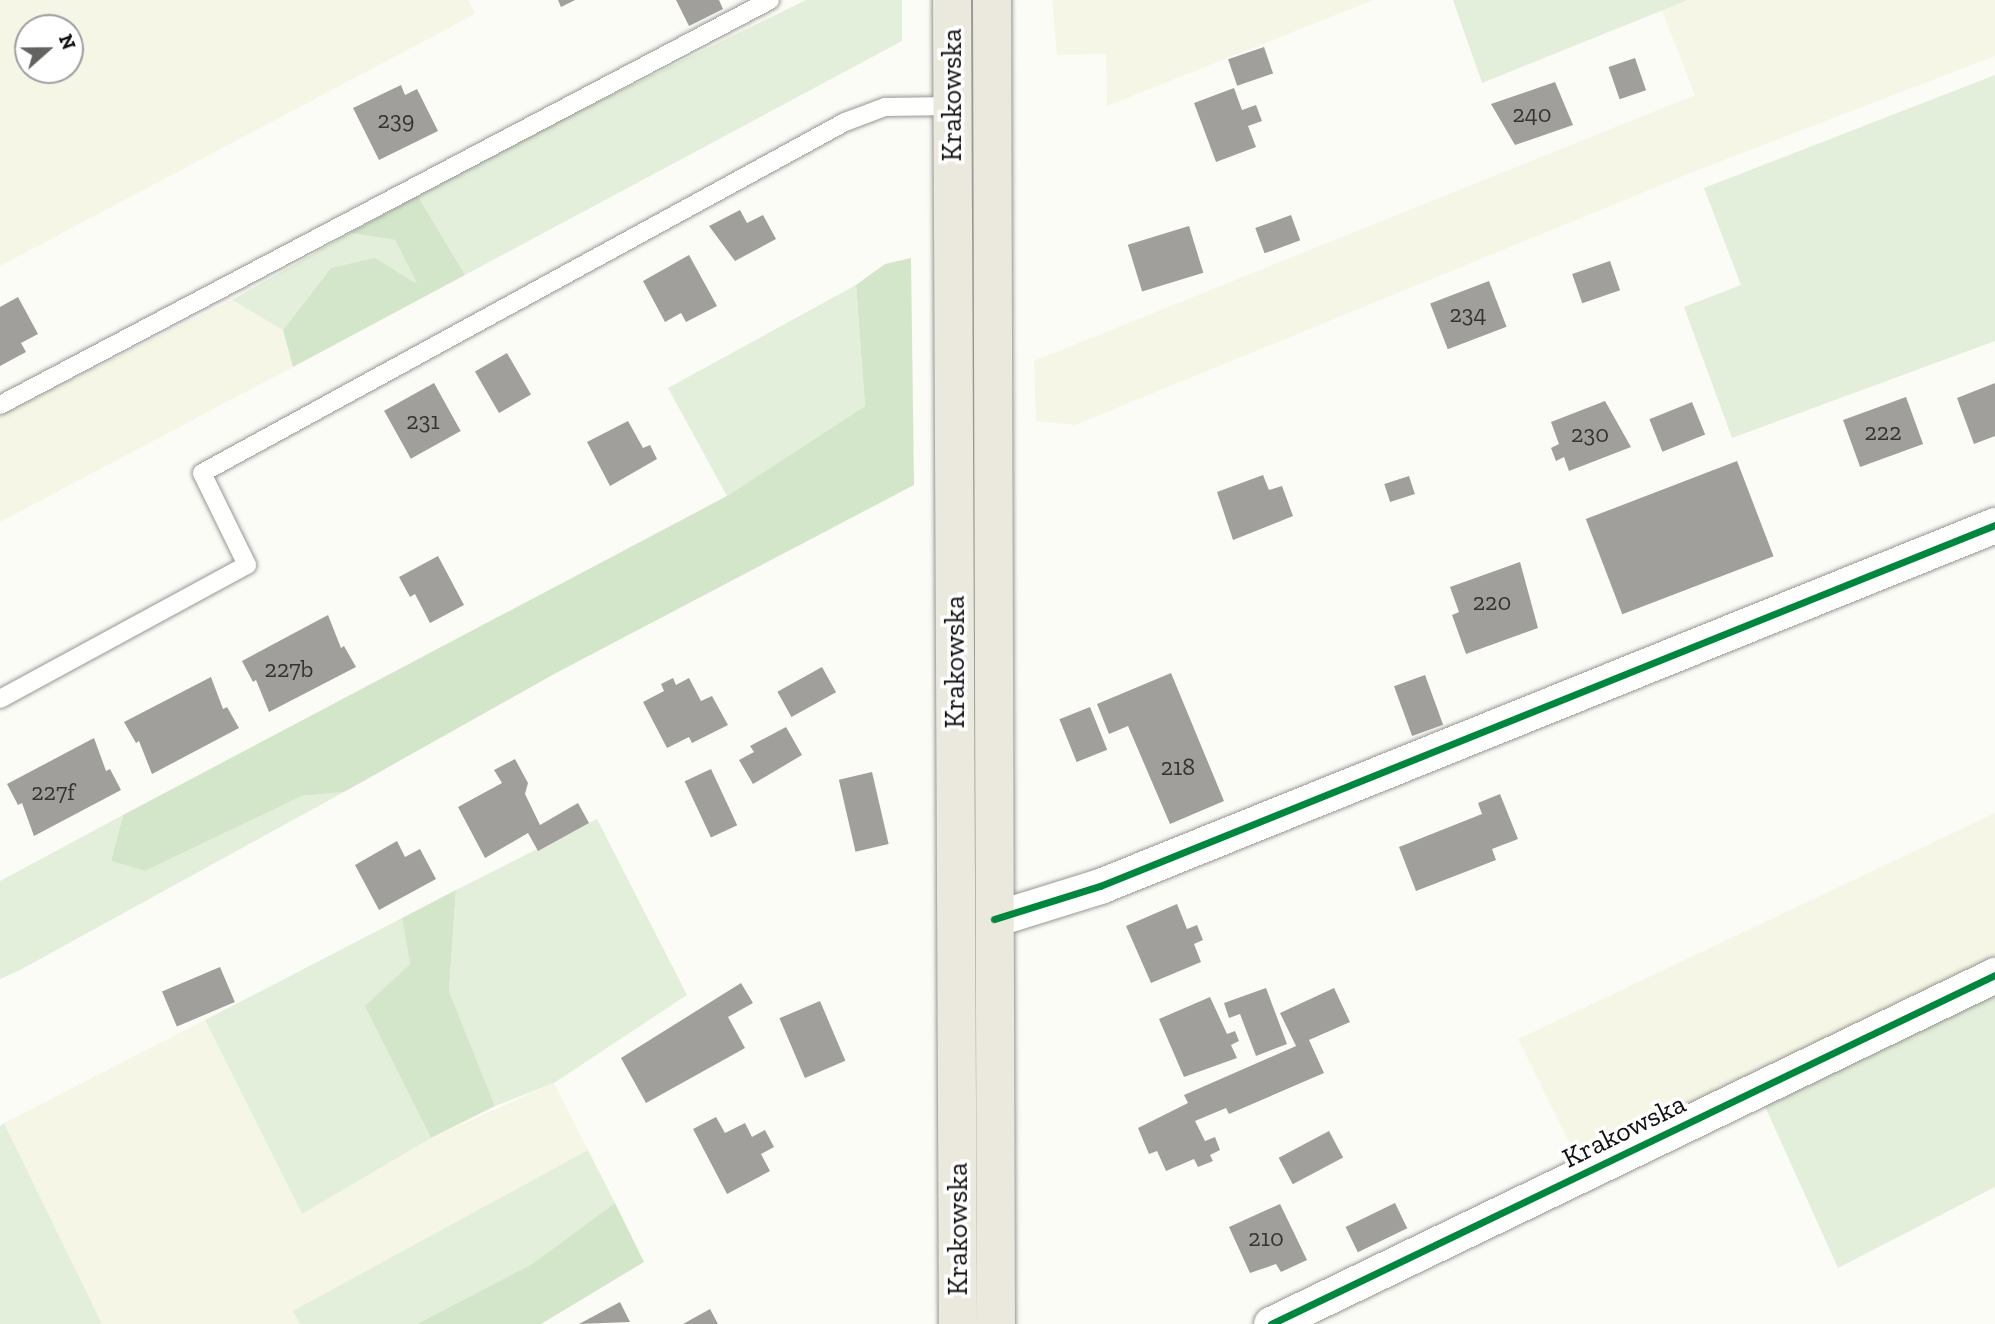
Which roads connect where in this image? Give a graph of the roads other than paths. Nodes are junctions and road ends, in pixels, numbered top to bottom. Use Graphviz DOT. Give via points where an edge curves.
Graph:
graph roads {
  1 [pos="770,0"];
  2 [pos="952,0"];
  3 [pos="992,0"];
  4 [pos="952,106"];
  5 [pos="0,405"];
  6 [pos="1995,525"];
  7 [pos="0,699"];
  8 [pos="994,919"];
  9 [pos="1995,975"];
  10 [pos="958,1324"];
  11 [pos="996,1324"];
  12 [pos="1271,1324"];
  1 -- 5 [label="lane"];
  2 -- 4 [label="main road, Krakowska"];
  3 -- 8 [label="main road, Krakowska"];
  4 -- 7 [label="lane" via="885,107 845,122 202,473 247,565"];
  4 -- 10 [label="main road, Krakowska"];
  6 -- 8 [label="street" via="1100,886"];
  8 -- 11 [label="main road, Krakowska"];
  9 -- 12 [label="street, Krakowska"];
}
